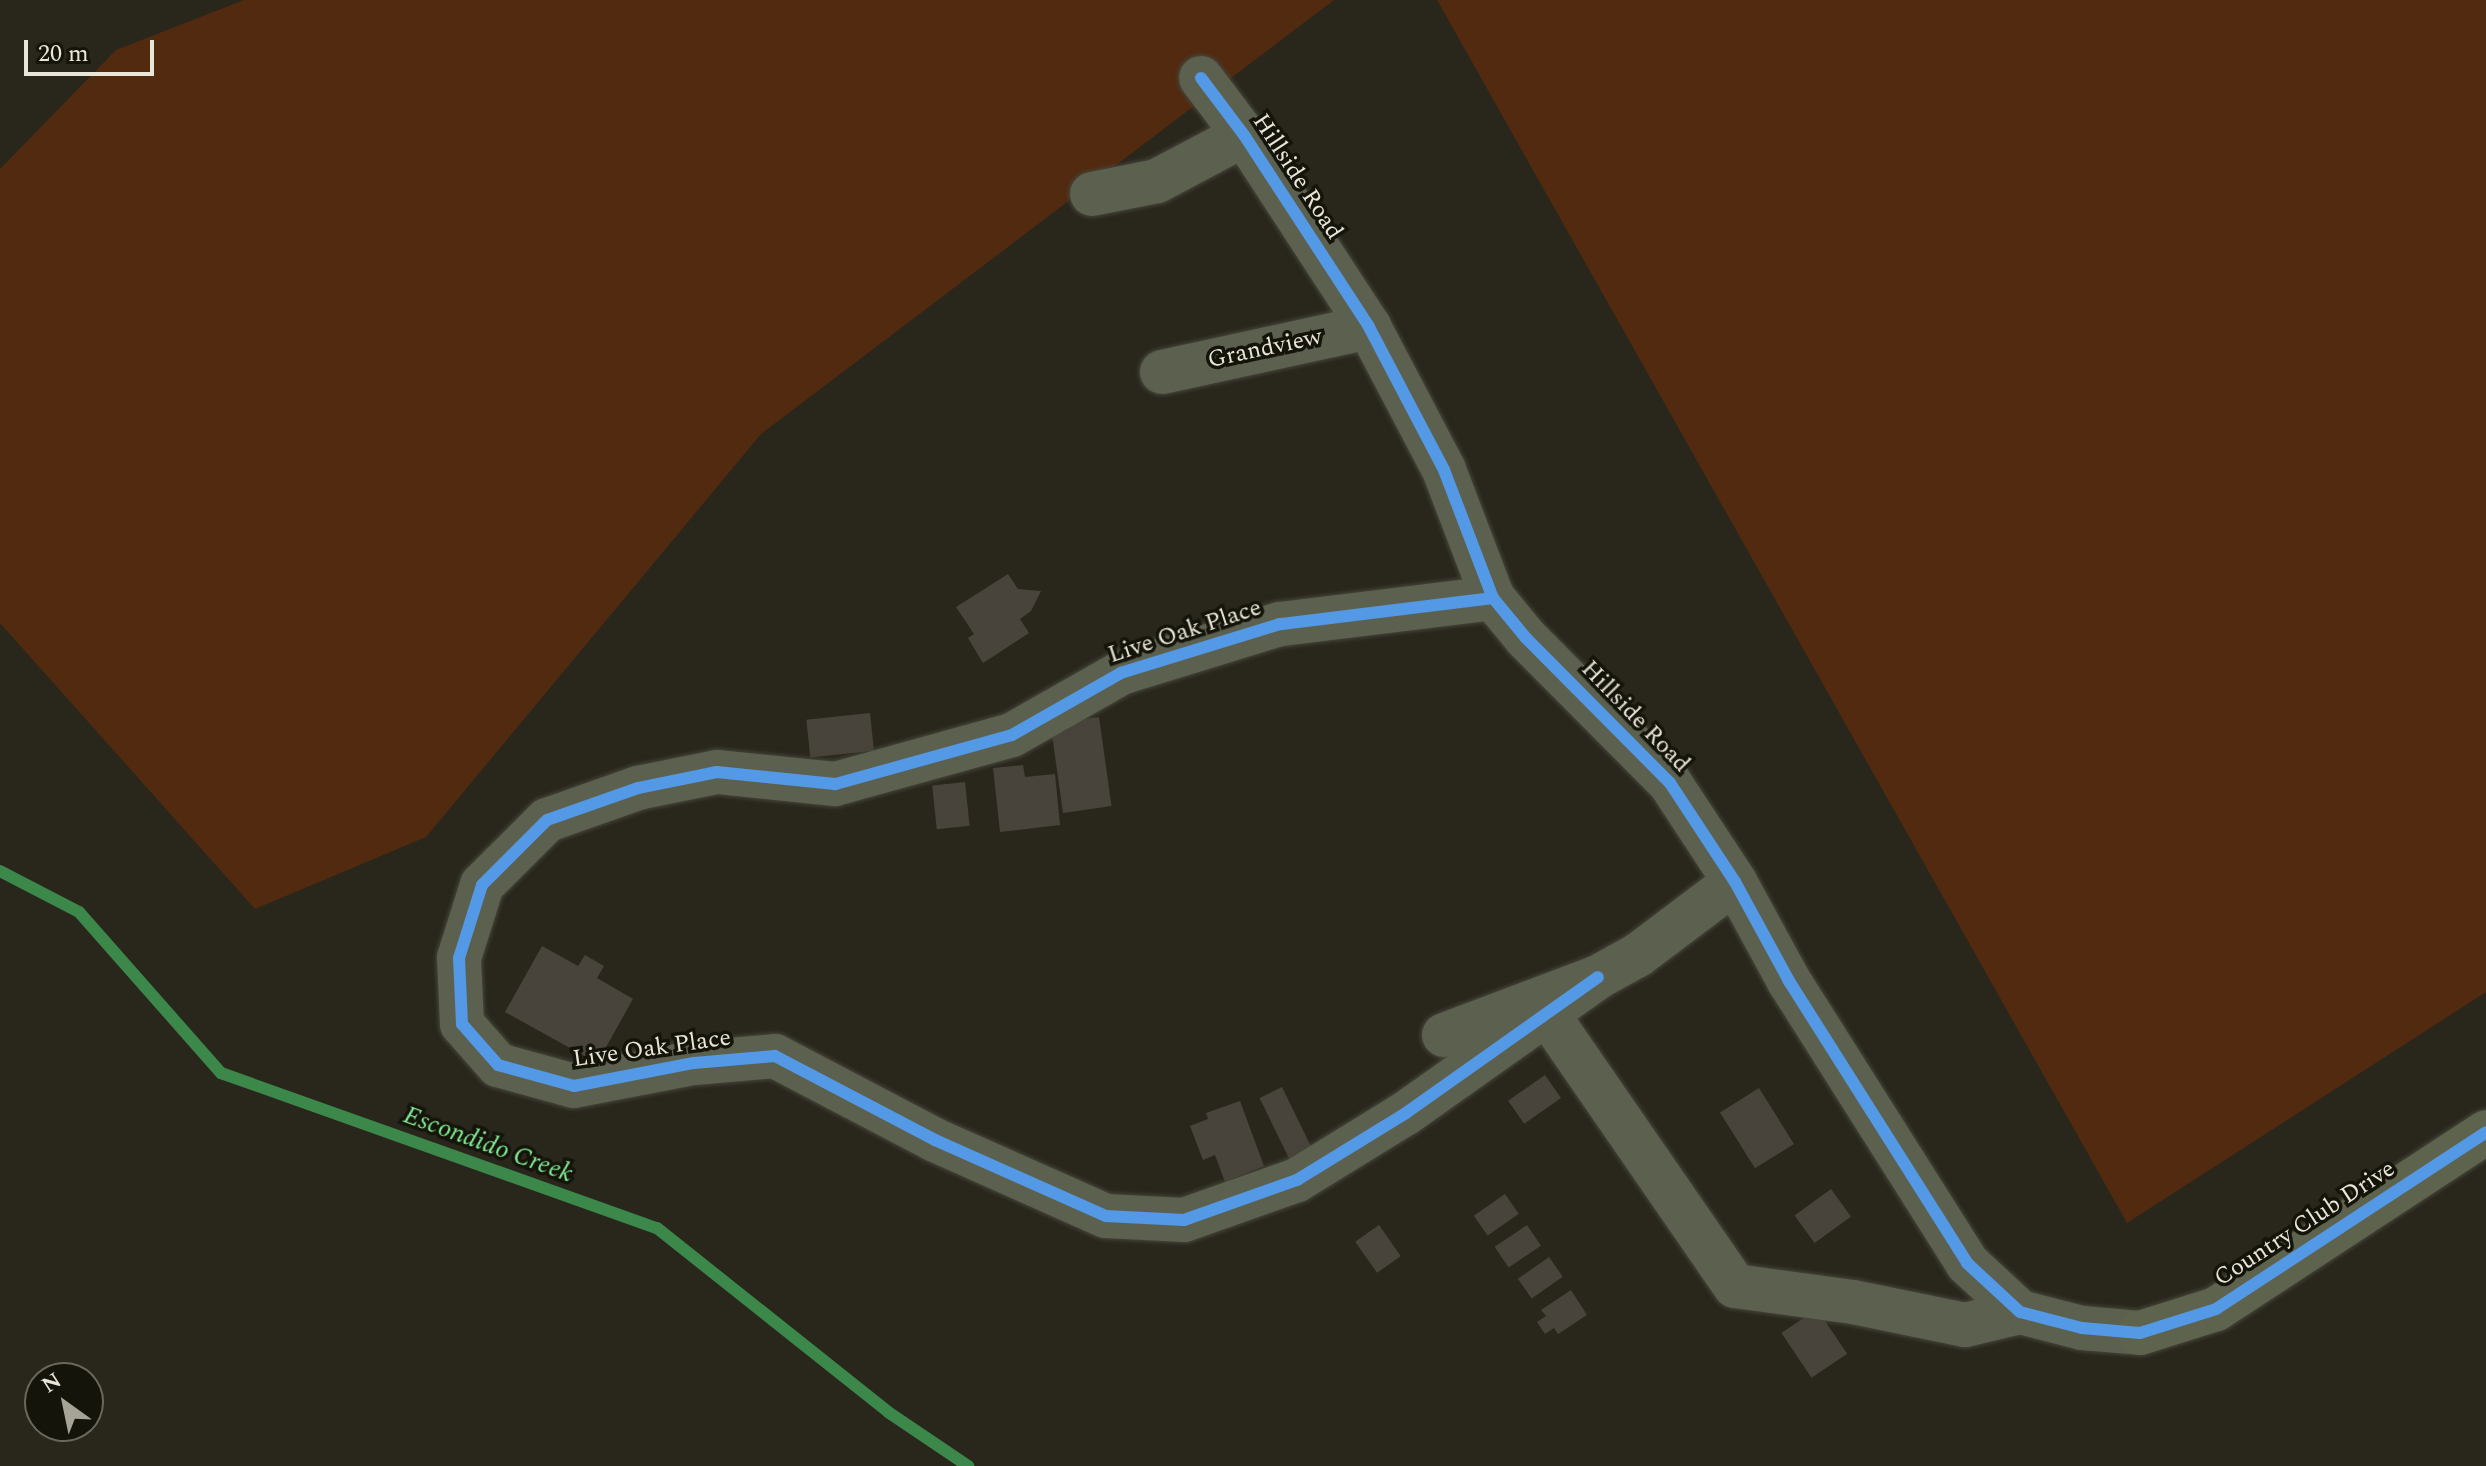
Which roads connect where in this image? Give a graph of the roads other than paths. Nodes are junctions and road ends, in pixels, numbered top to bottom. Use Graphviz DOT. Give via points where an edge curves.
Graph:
graph roads {
  1 [pos="1201,78"];
  2 [pos="1244,135"];
  3 [pos="1092,194"];
  4 [pos="1369,327"];
  5 [pos="1162,372"];
  6 [pos="1493,598"];
  7 [pos="1735,882"];
  8 [pos="1598,977"];
  9 [pos="1548,1015"];
  10 [pos="1444,1035"];
  11 [pos="2486,1132"];
  12 [pos="2020,1312"];
  13 [pos="2140,1333"];
  1 -- 2 [label="street, Hillside Road"];
  2 -- 3 [label="street" via="1157,181"];
  2 -- 4 [label="street, Hillside Road"];
  4 -- 5 [label="street, Grandview"];
  4 -- 6 [label="street, Hillside Road" via="1444,470"];
  6 -- 7 [label="street, Hillside Road" via="1670,783"];
  6 -- 9 [label="street, Live Oak Place" via="1280,624 1121,673 1012,735 835,784 717,772 638,788 547,820 482,885 459,958 462,1024 498,1065 574,1086 694,1063 775,1056 935,1140 1106,1216 1184,1220 1297,1180"];
  7 -- 8 [label="street" via="1638,955"];
  7 -- 12 [label="street, Hillside Road" via="1789,981 1967,1263"];
  8 -- 9 [label="street, Live Oak Place"];
  8 -- 10 [label="street"];
  9 -- 12 [label="street" via="1735,1286 1965,1325"];
  11 -- 13 [label="street, Country Club Drive" via="2216,1309"];
  12 -- 13 [label="street, Hillside Road" via="2082,1328"];
}
